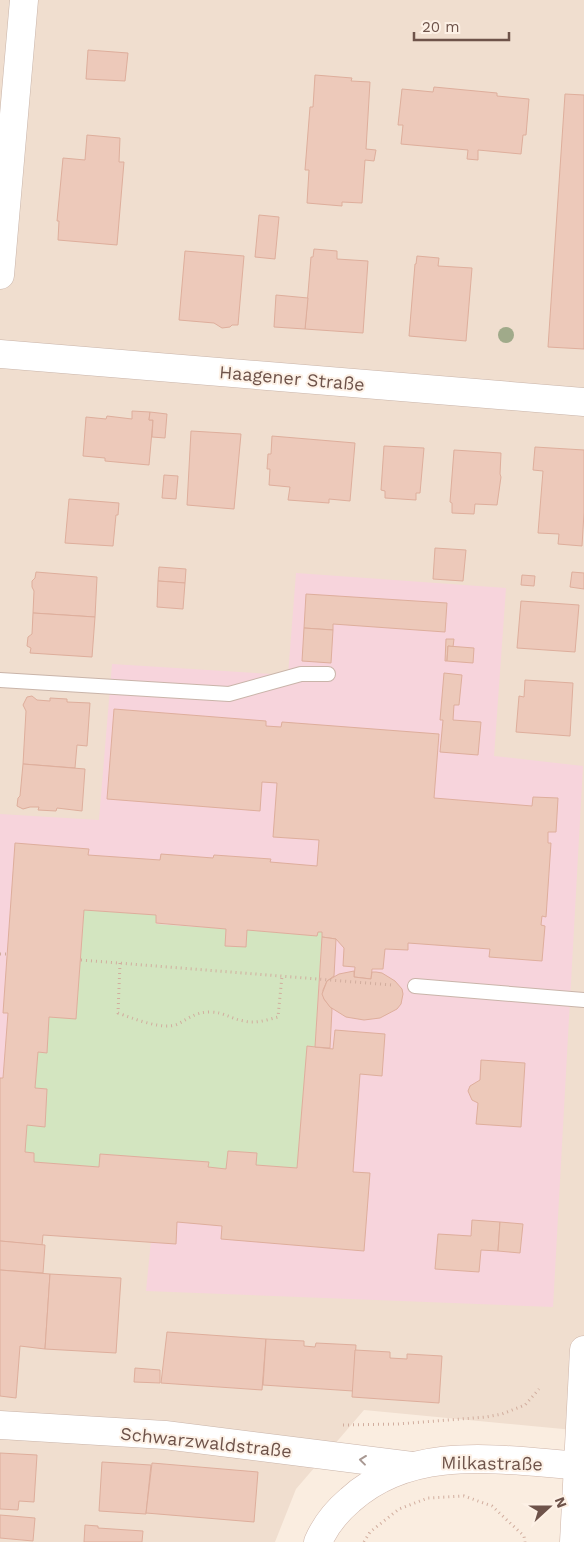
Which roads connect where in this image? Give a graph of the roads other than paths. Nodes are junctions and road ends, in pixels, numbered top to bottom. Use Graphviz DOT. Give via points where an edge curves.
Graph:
graph roads {
  1 [pos="24,0"];
  2 [pos="0,275"];
  3 [pos="0,354"];
  4 [pos="584,402"];
  5 [pos="328,674"];
  6 [pos="0,680"];
  7 [pos="415,986"];
  8 [pos="584,1000"];
  9 [pos="584,1350"];
  10 [pos="0,1425"];
  11 [pos="412,1466"];
  12 [pos="581,1466"];
  13 [pos="318,1542"];
  14 [pos="574,1542"];
  1 -- 2 [label="street"];
  3 -- 4 [label="street, Haagener Straße"];
  5 -- 6 [label="lane" via="301,674 229,694"];
  7 -- 8 [label="lane"];
  9 -- 12 [label="street"];
  11 -- 10 [label="street, Schwarzwaldstraße, one-way" via="165,1436"];
  11 -- 12 [label="street, Milkastraße" via="435,1461 480,1459"];
  11 -- 13 [label="street, Milkastraße" via="363,1488 342,1506"];
  12 -- 14 [label="street"];
}
